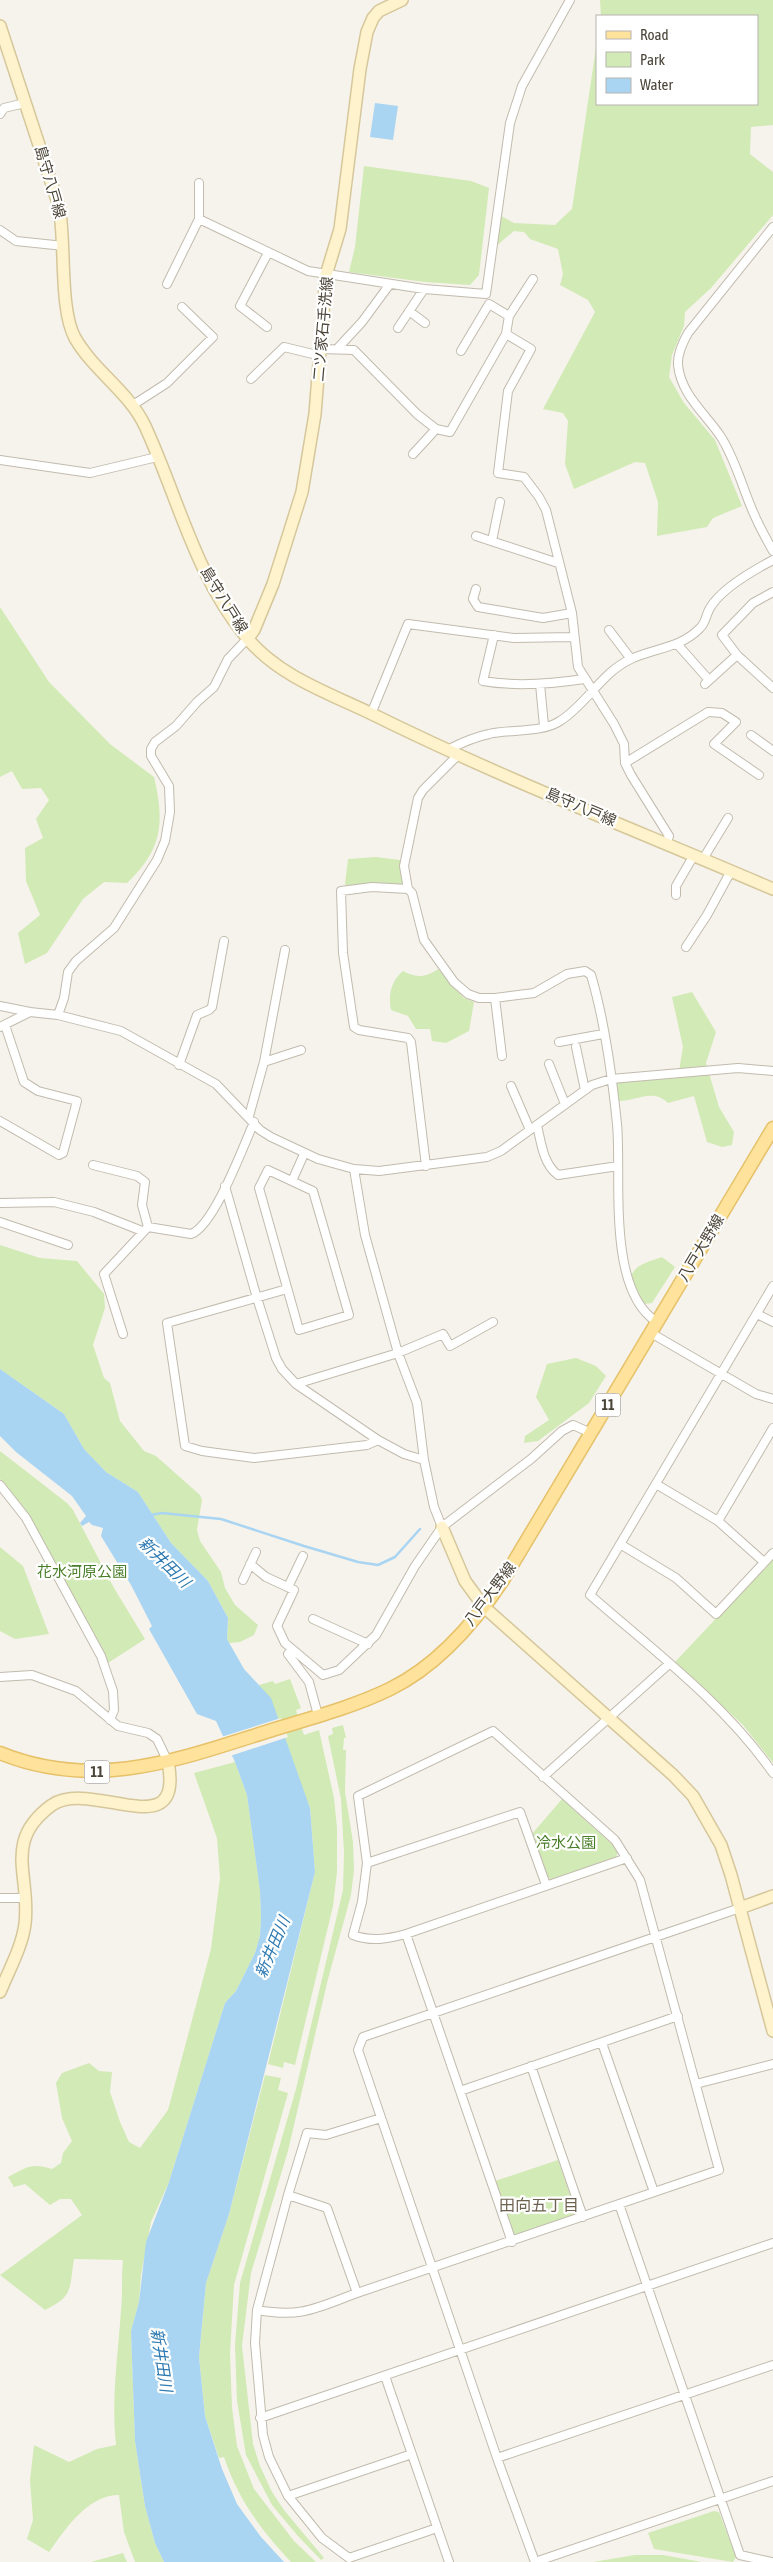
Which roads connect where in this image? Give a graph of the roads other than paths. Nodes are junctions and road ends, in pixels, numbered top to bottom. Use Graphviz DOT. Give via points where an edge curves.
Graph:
graph roads {
  1 [pos="402,0"];
  2 [pos="570,0"];
  3 [pos="0,26"];
  4 [pos="25,103"];
  5 [pos="0,114"];
  6 [pos="199,182"];
  7 [pos="199,219"];
  8 [pos="773,227"];
  9 [pos="0,230"];
  10 [pos="64,246"];
  11 [pos="268,253"];
  12 [pos="326,275"];
  13 [pos="533,279"];
  14 [pos="167,284"];
  15 [pos="390,284"];
  16 [pos="424,289"];
  17 [pos="182,307"];
  18 [pos="409,311"];
  19 [pos="509,316"];
  20 [pos="425,323"];
  21 [pos="267,327"];
  22 [pos="398,328"];
  23 [pos="506,334"];
  24 [pos="337,349"];
  25 [pos="461,351"];
  26 [pos="321,352"];
  27 [pos="251,379"];
  28 [pos="133,405"];
  29 [pos="436,429"];
  30 [pos="413,454"];
  31 [pos="157,457"];
  32 [pos="0,460"];
  33 [pos="500,502"];
  34 [pos="476,536"];
  35 [pos="492,541"];
  36 [pos="773,552"];
  37 [pos="773,560"];
  38 [pos="558,563"];
  39 [pos="476,589"];
  40 [pos="773,592"];
  41 [pos="572,614"];
  42 [pos="609,630"];
  43 [pos="494,635"];
  44 [pos="574,637"];
  45 [pos="248,638"];
  46 [pos="678,644"];
  47 [pos="737,655"];
  48 [pos="631,659"];
  49 [pos="584,678"];
  50 [pos="540,684"];
  51 [pos="773,688"];
  52 [pos="591,692"];
  53 [pos="371,714"];
  54 [pos="544,726"];
  55 [pos="751,735"];
  56 [pos="446,750"];
  57 [pos="773,751"];
  58 [pos="458,755"];
  59 [pos="625,762"];
  60 [pos="759,775"];
  61 [pos="728,818"];
  62 [pos="666,844"];
  63 [pos="699,857"];
  64 [pos="731,871"];
  65 [pos="408,889"];
  66 [pos="773,889"];
  67 [pos="676,895"];
  68 [pos="224,942"];
  69 [pos="686,947"];
  70 [pos="285,950"];
  71 [pos="494,998"];
  72 [pos="0,1006"];
  73 [pos="30,1012"];
  74 [pos="58,1015"];
  75 [pos="2,1026"];
  76 [pos="603,1034"];
  77 [pos="559,1042"];
  78 [pos="576,1046"];
  79 [pos="301,1050"];
  80 [pos="502,1056"];
  81 [pos="264,1062"];
  82 [pos="549,1064"];
  83 [pos="179,1065"];
  84 [pos="773,1071"];
  85 [pos="611,1079"];
  86 [pos="511,1086"];
  87 [pos="585,1090"];
  88 [pos="565,1104"];
  89 [pos="252,1119"];
  90 [pos="0,1121"];
  91 [pos="534,1127"];
  92 [pos="773,1128"];
  93 [pos="304,1154"];
  94 [pos="93,1165"];
  95 [pos="426,1166"];
  96 [pos="618,1166"];
  97 [pos="354,1169"];
  98 [pos="292,1181"];
  99 [pos="225,1186"];
  100 [pos="0,1203"];
  101 [pos="0,1222"];
  102 [pos="145,1229"];
  103 [pos="68,1245"];
  104 [pos="773,1286"];
  105 [pos="287,1289"];
  106 [pos="257,1298"];
  107 [pos="757,1314"];
  108 [pos="493,1322"];
  109 [pos="773,1322"];
  110 [pos="654,1327"];
  111 [pos="123,1334"];
  112 [pos="398,1353"];
  113 [pos="720,1374"];
  114 [pos="296,1384"];
  115 [pos="773,1399"];
  116 [pos="773,1428"];
  117 [pos="591,1433"];
  118 [pos="378,1440"];
  119 [pos="424,1460"];
  120 [pos="656,1484"];
  121 [pos="0,1485"];
  122 [pos="718,1521"];
  123 [pos="442,1527"];
  124 [pos="620,1544"];
  125 [pos="256,1552"];
  126 [pos="773,1553"];
  127 [pos="303,1556"];
  128 [pos="764,1562"];
  129 [pos="250,1564"];
  130 [pos="243,1580"];
  131 [pos="288,1588"];
  132 [pos="484,1607"];
  133 [pos="313,1620"];
  134 [pos="368,1644"];
  135 [pos="292,1649"];
  136 [pos="669,1664"];
  137 [pos="0,1677"];
  138 [pos="318,1715"];
  139 [pos="608,1717"];
  140 [pos="110,1720"];
  141 [pos="0,1754"];
  142 [pos="168,1762"];
  143 [pos="773,1772"];
  144 [pos="543,1776"];
  145 [pos="627,1858"];
  146 [pos="367,1863"];
  147 [pos="546,1885"];
  148 [pos="773,1896"];
  149 [pos="0,1898"];
  150 [pos="25,1898"];
  151 [pos="740,1908"];
  152 [pos="406,1934"];
  153 [pos="657,1936"];
  154 [pos="0,1992"];
  155 [pos="433,2012"];
  156 [pos="678,2016"];
  157 [pos="773,2031"];
  158 [pos="602,2042"];
  159 [pos="773,2064"];
  160 [pos="531,2066"];
  161 [pos="696,2084"];
  162 [pos="460,2091"];
  163 [pos="381,2118"];
  164 [pos="654,2192"];
  165 [pos="288,2195"];
  166 [pos="619,2204"];
  167 [pos="583,2216"];
  168 [pos="512,2242"];
  169 [pos="773,2243"];
  170 [pos="432,2269"];
  171 [pos="646,2286"];
  172 [pos="357,2293"];
  173 [pos="257,2310"];
  174 [pos="462,2350"];
  175 [pos="773,2365"];
  176 [pos="385,2376"];
  177 [pos="684,2396"];
  178 [pos="260,2418"];
  179 [pos="412,2454"];
  180 [pos="497,2458"];
  181 [pos="773,2481"];
  182 [pos="288,2496"];
  183 [pos="720,2500"];
  184 [pos="437,2528"];
  185 [pos="449,2562"];
  186 [pos="535,2562"];
  187 [pos="771,2562"];
  1 -- 12 [label="street, 二ツ家石手洗線" via="379,11 368,32 360,69 340,229"];
  2 -- 16 [label="street" via="522,86 510,123 486,294"];
  3 -- 4 [label="street, 島守八戸線"];
  4 -- 5 [label="street" via="4,108"];
  4 -- 10 [label="street, 島守八戸線" via="59,206"];
  6 -- 7 [label="street"];
  7 -- 11 [label="street"];
  7 -- 14 [label="street"];
  8 -- 36 [label="street" via="688,333 681,346 678,365 695,405 720,436 734,462 751,508"];
  9 -- 10 [label="street" via="16,241"];
  10 -- 28 [label="street, 島守八戸線" via="66,301 74,336"];
  11 -- 12 [label="street" via="308,271"];
  11 -- 21 [label="street" via="240,306"];
  12 -- 15 [label="street"];
  12 -- 26 [label="street, 二ツ家石手洗線"];
  13 -- 19 [label="street"];
  15 -- 16 [label="street"];
  15 -- 24 [label="street"];
  16 -- 18 [label="street"];
  17 -- 28 [label="street" via="212,337 167,383"];
  18 -- 20 [label="street"];
  18 -- 22 [label="street"];
  19 -- 23 [label="street"];
  19 -- 25 [label="street" via="489,304"];
  23 -- 29 [label="street" via="450,432"];
  23 -- 38 [label="street" via="532,349 508,391 498,473 524,477 539,497 546,510"];
  24 -- 26 [label="street"];
  24 -- 29 [label="street" via="354,350"];
  26 -- 27 [label="street" via="284,347"];
  26 -- 45 [label="street, 二ツ家石手洗線" via="315,414 298,508 273,584"];
  28 -- 31 [label="street, 島守八戸線"];
  29 -- 30 [label="street"];
  31 -- 32 [label="street" via="90,473"];
  31 -- 45 [label="street, 島守八戸線" via="190,543"];
  33 -- 35 [label="street"];
  34 -- 35 [label="street"];
  35 -- 38 [label="street"];
  37 -- 46 [label="street" via="741,578 711,607 701,628"];
  38 -- 41 [label="street"];
  39 -- 41 [label="street" via="473,599 478,607 544,618"];
  40 -- 47 [label="street" via="754,603 722,635"];
  41 -- 44 [label="street"];
  42 -- 48 [label="street"];
  43 -- 44 [label="street" via="528,639"];
  43 -- 50 [label="street" via="484,681"];
  43 -- 53 [label="street" via="408,624"];
  44 -- 49 [label="street" via="578,667"];
  45 -- 53 [label="street, 島守八戸線" via="291,675"];
  45 -- 74 [label="street" via="228,660 214,688 150,750 169,786 170,812 165,841 157,860 114,928 68,972"];
  46 -- 47 [label="street" via="707,682"];
  46 -- 48 [label="street"];
  47 -- 51 [label="street"];
  48 -- 52 [label="street"];
  49 -- 50 [label="street"];
  49 -- 52 [label="street"];
  50 -- 54 [label="street"];
  52 -- 54 [label="street" via="558,723"];
  52 -- 59 [label="street" via="624,744"];
  53 -- 56 [label="street, 島守八戸線"];
  54 -- 56 [label="street" via="490,733"];
  55 -- 57 [label="street"];
  56 -- 58 [label="street, 島守八戸線"];
  58 -- 62 [label="street, 島守八戸線"];
  58 -- 65 [label="street" via="418,798 404,866"];
  59 -- 60 [label="street" via="708,712 722,713 736,722 714,744"];
  59 -- 62 [label="street" via="669,836"];
  61 -- 63 [label="street"];
  62 -- 63 [label="street, 島守八戸線"];
  63 -- 64 [label="street, 島守八戸線"];
  63 -- 67 [label="street" via="676,886"];
  64 -- 66 [label="street, 島守八戸線"];
  64 -- 69 [label="street"];
  65 -- 71 [label="street" via="415,901 424,940 435,958 468,994"];
  65 -- 95 [label="street" via="372,887 341,891 343,953 354,1027 408,1038 411,1042"];
  68 -- 83 [label="street" via="212,1007 196,1014"];
  70 -- 81 [label="street"];
  71 -- 76 [label="street" via="534,994 567,974 585,971 591,975 599,1002"];
  71 -- 80 [label="street"];
  72 -- 73 [label="street"];
  73 -- 74 [label="street"];
  73 -- 75 [label="street"];
  74 -- 83 [label="street" via="121,1031"];
  75 -- 90 [label="street" via="24,1082 38,1091 77,1101 63,1153 59,1155"];
  76 -- 77 [label="street"];
  76 -- 85 [label="street"];
  78 -- 87 [label="street"];
  79 -- 81 [label="street"];
  81 -- 89 [label="street"];
  82 -- 88 [label="street"];
  83 -- 89 [label="street" via="216,1084"];
  84 -- 85 [label="street" via="738,1068"];
  85 -- 87 [label="street"];
  85 -- 96 [label="street"];
  86 -- 91 [label="street"];
  87 -- 88 [label="street"];
  88 -- 91 [label="street"];
  89 -- 93 [label="street" via="271,1137"];
  89 -- 99 [label="street"];
  91 -- 95 [label="street" via="487,1157"];
  91 -- 96 [label="street" via="545,1157 558,1175"];
  92 -- 110 [label="main road, 八戸大野線 / 11"];
  93 -- 97 [label="street"];
  93 -- 98 [label="street"];
  94 -- 102 [label="street" via="136,1176 145,1182 142,1205"];
  95 -- 97 [label="street" via="379,1171"];
  96 -- 110 [label="street" via="617,1207 624,1265 643,1311"];
  97 -- 112 [label="street" via="365,1235"];
  98 -- 105 [label="street" via="268,1170 259,1188"];
  98 -- 105 [label="street" via="313,1191 349,1315 299,1330"];
  99 -- 102 [label="street" via="214,1209 197,1232 183,1234"];
  99 -- 106 [label="street"];
  100 -- 102 [label="street" via="54,1202"];
  101 -- 103 [label="street"];
  102 -- 111 [label="street" via="104,1274"];
  104 -- 107 [label="street"];
  105 -- 106 [label="street"];
  106 -- 114 [label="street" via="276,1358"];
  106 -- 118 [label="street" via="167,1323 185,1446 254,1458 367,1445"];
  107 -- 109 [label="street"];
  107 -- 113 [label="street"];
  108 -- 112 [label="street" via="450,1346 443,1334"];
  110 -- 113 [label="street"];
  110 -- 117 [label="main road, 八戸大野線 / 11"];
  112 -- 114 [label="street"];
  112 -- 119 [label="street" via="417,1403"];
  113 -- 115 [label="street" via="756,1394"];
  113 -- 120 [label="street"];
  114 -- 118 [label="street"];
  116 -- 122 [label="street"];
  117 -- 123 [label="street" via="573,1425 562,1431"];
  117 -- 132 [label="main road, 八戸大野線 / 11"];
  118 -- 119 [label="street"];
  119 -- 123 [label="street" via="434,1507"];
  120 -- 122 [label="street"];
  120 -- 124 [label="street"];
  121 -- 140 [label="street" via="26,1518 101,1656 113,1691 114,1710"];
  122 -- 128 [label="street"];
  123 -- 132 [label="street" via="465,1581"];
  123 -- 134 [label="street" via="414,1566 384,1624"];
  124 -- 128 [label="street" via="676,1578 716,1614"];
  124 -- 136 [label="street" via="590,1595"];
  125 -- 129 [label="street"];
  126 -- 128 [label="street"];
  127 -- 131 [label="street"];
  129 -- 130 [label="street"];
  129 -- 131 [label="street"];
  131 -- 135 [label="street" via="294,1590 277,1626"];
  132 -- 138 [label="main road, 八戸大野線 / 11" via="442,1653 391,1689"];
  132 -- 139 [label="street"];
  133 -- 134 [label="street"];
  134 -- 135 [label="street" via="339,1670 323,1675"];
  135 -- 138 [label="street" via="288,1654 309,1682"];
  136 -- 139 [label="street"];
  136 -- 143 [label="street" via="722,1712"];
  137 -- 140 [label="street" via="32,1675 76,1691"];
  138 -- 142 [label="main road, 八戸大野線 / 11"];
  139 -- 144 [label="street"];
  139 -- 151 [label="street" via="692,1796 721,1845"];
  140 -- 142 [label="street" via="118,1726 148,1733 157,1739"];
  141 -- 142 [label="main road, 八戸大野線 / 11" via="44,1767 76,1771 136,1769"];
  142 -- 150 [label="street" via="169,1791 154,1807 133,1807 78,1797 64,1800 44,1812 30,1827 22,1847"];
  144 -- 145 [label="street" via="615,1840"];
  144 -- 146 [label="street" via="493,1731 358,1796"];
  145 -- 147 [label="street"];
  145 -- 153 [label="street" via="640,1880"];
  146 -- 147 [label="street" via="520,1812"];
  146 -- 152 [label="street" via="362,1902 353,1935 384,1940"];
  147 -- 152 [label="street"];
  148 -- 151 [label="street"];
  149 -- 150 [label="street"];
  150 -- 154 [label="street" via="23,1934"];
  151 -- 153 [label="street"];
  151 -- 157 [label="street"];
  152 -- 155 [label="street"];
  153 -- 155 [label="street"];
  153 -- 156 [label="street"];
  155 -- 162 [label="street"];
  155 -- 163 [label="street" via="364,2037 358,2050"];
  156 -- 158 [label="street"];
  156 -- 161 [label="street"];
  158 -- 160 [label="street"];
  158 -- 164 [label="street"];
  159 -- 161 [label="street"];
  160 -- 162 [label="street"];
  160 -- 167 [label="street"];
  161 -- 164 [label="street" via="720,2170"];
  162 -- 168 [label="street"];
  163 -- 165 [label="street" via="326,2135 307,2133"];
  163 -- 170 [label="street"];
  164 -- 166 [label="street"];
  165 -- 172 [label="street" via="327,2208"];
  165 -- 173 [label="street"];
  166 -- 167 [label="street"];
  166 -- 171 [label="street"];
  167 -- 168 [label="street"];
  168 -- 170 [label="street"];
  169 -- 171 [label="street"];
  170 -- 172 [label="street"];
  170 -- 174 [label="street"];
  171 -- 174 [label="street"];
  171 -- 177 [label="street"];
  172 -- 173 [label="street" via="303,2313"];
  173 -- 178 [label="street" via="255,2343"];
  174 -- 176 [label="street"];
  174 -- 180 [label="street"];
  175 -- 177 [label="street"];
  176 -- 178 [label="street"];
  176 -- 179 [label="street"];
  177 -- 180 [label="street"];
  177 -- 183 [label="street"];
  178 -- 182 [label="street" via="269,2457"];
  179 -- 182 [label="street"];
  179 -- 184 [label="street"];
  180 -- 186 [label="street"];
  181 -- 183 [label="street"];
  182 -- 184 [label="street" via="322,2538 350,2558"];
  183 -- 186 [label="street"];
  183 -- 187 [label="street" via="740,2555"];
  184 -- 185 [label="street"];
}
